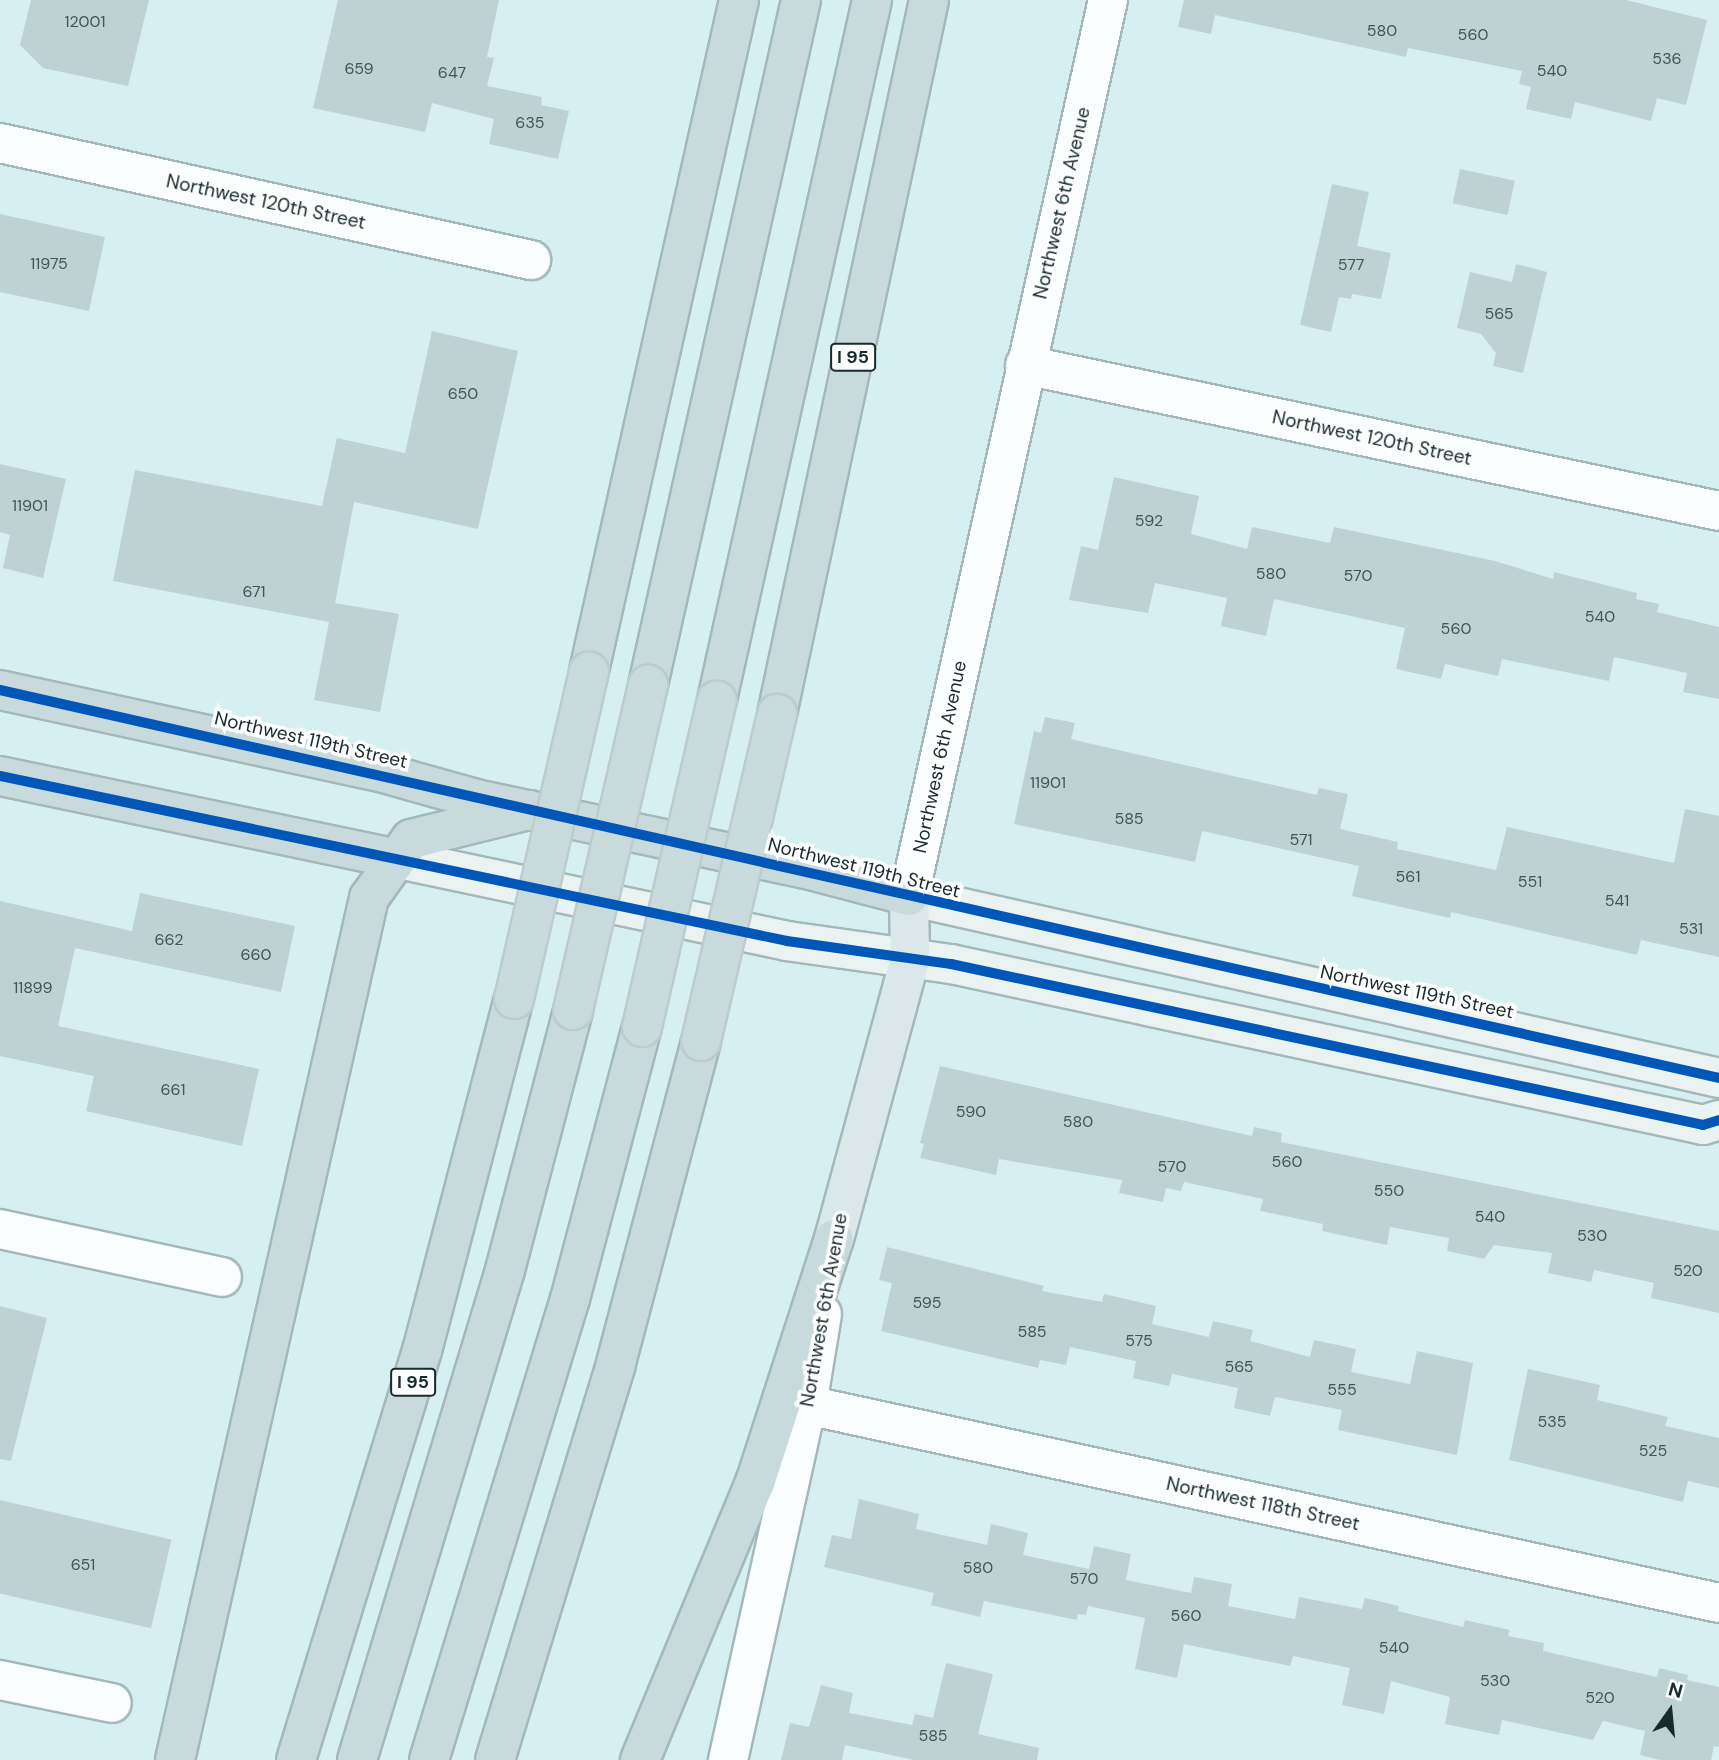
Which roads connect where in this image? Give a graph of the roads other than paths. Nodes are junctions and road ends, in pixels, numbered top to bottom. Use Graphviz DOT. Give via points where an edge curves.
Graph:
graph roads {
  1 [pos="739,0"];
  2 [pos="800,0"];
  3 [pos="872,0"];
  4 [pos="929,0"];
  5 [pos="1108,0"];
  6 [pos="0,143"];
  7 [pos="531,260"];
  8 [pos="1025,365"];
  9 [pos="1719,511"];
  10 [pos="0,690"];
  11 [pos="0,776"];
  12 [pos="529,810"];
  13 [pos="394,858"];
  14 [pos="909,896"];
  15 [pos="910,960"];
  16 [pos="1719,1078"];
  17 [pos="1719,1120"];
  18 [pos="0,1229"];
  19 [pos="834,1239"];
  20 [pos="222,1277"];
  21 [pos="807,1405"];
  22 [pos="1719,1603"];
  23 [pos="0,1680"];
  24 [pos="112,1703"];
  25 [pos="175,1760"];
  26 [pos="296,1760"];
  27 [pos="357,1760"];
  28 [pos="429,1760"];
  29 [pos="495,1760"];
  30 [pos="640,1760"];
  31 [pos="728,1760"];
  1 -- 26 [label="highway, I 95, bridge" via="514,999 422,1351"];
  2 -- 27 [label="highway, bridge" via="573,1010 505,1270"];
  3 -- 28 [label="highway, bridge" via="642,1027 570,1299"];
  4 -- 29 [label="highway, I 95, bridge" via="777,714 701,1041 616,1363"];
  5 -- 8 [label="street, Northwest 6th Avenue"];
  6 -- 7 [label="street, Northwest 120th Street"];
  8 -- 9 [label="street, Northwest 120th Street"];
  8 -- 14 [label="street, Northwest 6th Avenue"];
  10 -- 12 [label="highway, Northwest 119th Street" via="269,747"];
  11 -- 13 [label="highway"];
  12 -- 13 [label="highway" via="411,839"];
  12 -- 14 [label="highway, Northwest 119th Street" via="806,869"];
  13 -- 15 [label="main road" via="787,941"];
  13 -- 25 [label="highway" via="369,898"];
  14 -- 15 [label="main road, Northwest 6th Avenue"];
  14 -- 16 [label="main road, Northwest 119th Street"];
  15 -- 17 [label="main road" via="951,964 1703,1125"];
  15 -- 19 [label="main road, Northwest 6th Avenue"];
  18 -- 20 [label="street"];
  19 -- 21 [label="street, Northwest 6th Avenue"];
  19 -- 30 [label="highway" via="755,1483"];
  21 -- 22 [label="street, Northwest 118th Street"];
  21 -- 31 [label="street, Northwest 6th Avenue"];
  23 -- 24 [label="street"];
}
